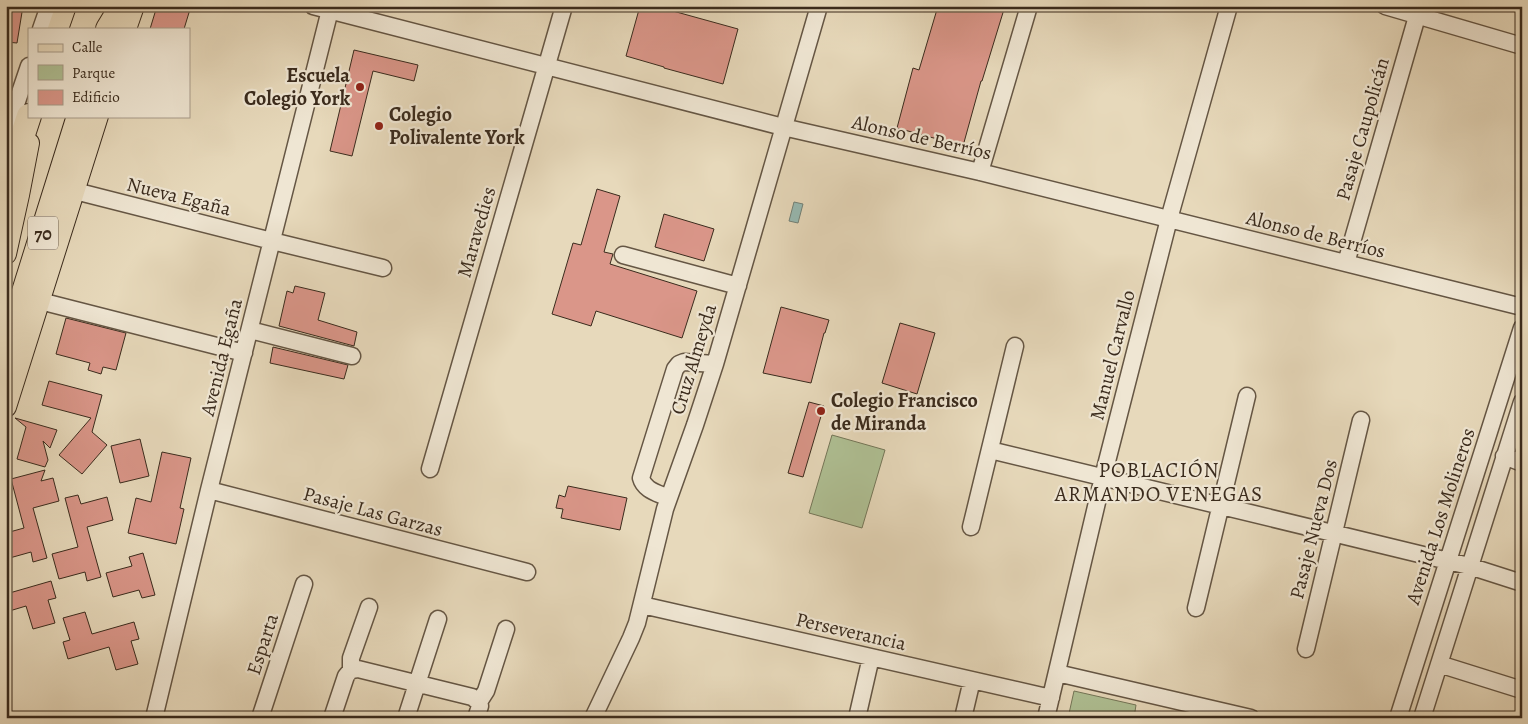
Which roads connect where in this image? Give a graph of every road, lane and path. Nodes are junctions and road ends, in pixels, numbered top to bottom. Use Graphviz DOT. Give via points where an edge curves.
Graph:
graph roads {
  1 [pos="48,6"];
  2 [pos="66,6"];
  3 [pos="112,6"];
  4 [pos="122,6"];
  5 [pos="134,6"];
  6 [pos="314,6"];
  7 [pos="564,6"];
  8 [pos="819,6"];
  9 [pos="1029,6"];
  10 [pos="1228,6"];
  11 [pos="1386,6"];
  12 [pos="331,8"];
  13 [pos="1419,11"];
  14 [pos="41,28"];
  15 [pos="58,28"];
  16 [pos="107,28"];
  17 [pos="108,28"];
  18 [pos="126,28"];
  19 [pos="1522,46"];
  20 [pos="546,66"];
  21 [pos="28,69"];
  22 [pos="28,118"];
  23 [pos="33,118"];
  24 [pos="78,118"];
  25 [pos="97,118"];
  26 [pos="783,127"];
  27 [pos="6,134"];
  28 [pos="980,172"];
  29 [pos="6,186"];
  30 [pos="75,191"];
  31 [pos="1169,219"];
  32 [pos="272,241"];
  33 [pos="6,254"];
  34 [pos="623,255"];
  35 [pos="1346,263"];
  36 [pos="383,268"];
  37 [pos="738,286"];
  38 [pos="40,301"];
  39 [pos="1522,307"];
  40 [pos="1522,328"];
  41 [pos="250,330"];
  42 [pos="1015,346"];
  43 [pos="6,349"];
  44 [pos="244,353"];
  45 [pos="352,356"];
  46 [pos="715,364"];
  47 [pos="1247,396"];
  48 [pos="1522,402"];
  49 [pos="6,407"];
  50 [pos="1362,420"];
  51 [pos="990,450"];
  52 [pos="1504,456"];
  53 [pos="1522,463"];
  54 [pos="430,469"];
  55 [pos="1102,477"];
  56 [pos="209,490"];
  57 [pos="668,498"];
  58 [pos="1221,505"];
  59 [pos="971,527"];
  60 [pos="1334,532"];
  61 [pos="1448,561"];
  62 [pos="1469,566"];
  63 [pos="527,572"];
  64 [pos="1522,583"];
  65 [pos="304,584"];
  66 [pos="642,605"];
  67 [pos="369,607"];
  68 [pos="1196,608"];
  69 [pos="438,619"];
  70 [pos="506,628"];
  71 [pos="1306,649"];
  72 [pos="871,657"];
  73 [pos="1438,664"];
  74 [pos="350,670"];
  75 [pos="1057,673"];
  76 [pos="972,680"];
  77 [pos="417,684"];
  78 [pos="1522,690"];
  79 [pos="1051,698"];
  80 [pos="478,710"];
  81 [pos="154,718"];
  82 [pos="260,718"];
  83 [pos="332,718"];
  84 [pos="406,718"];
  85 [pos="593,718"];
  86 [pos="857,718"];
  87 [pos="963,718"];
  88 [pos="1046,718"];
  89 [pos="1251,718"];
  90 [pos="1398,718"];
  91 [pos="1422,718"];
  1 -- 14 [label="street"];
  2 -- 15 [label="main road"];
  3 -- 16 [label="highway"];
  4 -- 17 [label="highway"];
  5 -- 18 [label="main road"];
  6 -- 12 [label="street, Alonso de Berríos"];
  7 -- 20 [label="street, Maravedies"];
  8 -- 26 [label="street, Cruz Almeyda"];
  9 -- 28 [label="street"];
  10 -- 31 [label="street, Manuel Carvallo"];
  11 -- 13 [label="street"];
  12 -- 20 [label="street, Alonso de Berríos"];
  12 -- 32 [label="street, Avenida Egaña"];
  13 -- 19 [label="street"];
  13 -- 35 [label="street, Pasaje Caupolicán"];
  20 -- 26 [label="street, Alonso de Berríos"];
  20 -- 54 [label="street, Maravedies"];
  21 -- 27 [label="street"];
  22 -- 29 [label="highway"];
  23 -- 33 [label="main road"];
  24 -- 43 [label="highway, 70"];
  25 -- 30 [label="main road"];
  26 -- 28 [label="street, Alonso de Berríos"];
  26 -- 37 [label="street, Cruz Almeyda"];
  28 -- 31 [label="street, Alonso de Berríos"];
  30 -- 32 [label="street, Nueva Egaña"];
  30 -- 38 [label="main road"];
  31 -- 35 [label="street, Alonso de Berríos"];
  31 -- 55 [label="street, Manuel Carvallo"];
  32 -- 36 [label="street, Nueva Egaña"];
  32 -- 41 [label="street, Avenida Egaña"];
  34 -- 37 [label="street"];
  35 -- 39 [label="street, Alonso de Berríos"];
  37 -- 46 [label="street, Cruz Almeyda"];
  38 -- 44 [label="street"];
  38 -- 49 [label="main road"];
  40 -- 61 [label="street, Avenida Los Molineros"];
  41 -- 44 [label="street, Avenida Egaña"];
  41 -- 45 [label="street"];
  42 -- 51 [label="street"];
  44 -- 56 [label="street, Avenida Egaña"];
  46 -- 57 [label="street, Cruz Almeyda"];
  46 -- 57 [label="street" via="684,362 675,369 641,478 646,488"];
  47 -- 58 [label="street"];
  48 -- 52 [label="street"];
  50 -- 60 [label="street, Pasaje Nueva Dos"];
  51 -- 55 [label="street"];
  51 -- 59 [label="street"];
  52 -- 53 [label="street"];
  52 -- 62 [label="street"];
  55 -- 58 [label="street"];
  55 -- 75 [label="street, Manuel Carvallo"];
  56 -- 63 [label="street, Pasaje Las Garzas"];
  56 -- 81 [label="street, Avenida Egaña"];
  57 -- 66 [label="street, Cruz Almeyda"];
  58 -- 60 [label="street"];
  58 -- 68 [label="street"];
  60 -- 61 [label="street"];
  60 -- 71 [label="street, Pasaje Nueva Dos"];
  61 -- 62 [label="street"];
  61 -- 90 [label="street, Avenida Los Molineros"];
  62 -- 64 [label="street"];
  62 -- 73 [label="street"];
  65 -- 82 [label="street, Esparta"];
  66 -- 72 [label="street, Perseverancia"];
  66 -- 85 [label="street, Cruz Almeyda" via="631,638"];
  67 -- 74 [label="street" via="351,658"];
  69 -- 77 [label="street"];
  70 -- 80 [label="street"];
  72 -- 76 [label="street, Perseverancia"];
  72 -- 86 [label="street"];
  73 -- 78 [label="street"];
  73 -- 91 [label="street"];
  74 -- 77 [label="street" via="358,669"];
  74 -- 83 [label="street"];
  75 -- 79 [label="street, Manuel Carvallo"];
  75 -- 89 [label="street"];
  76 -- 79 [label="street, Perseverancia"];
  76 -- 87 [label="street"];
  77 -- 80 [label="street" via="472,697"];
  77 -- 84 [label="street"];
  79 -- 88 [label="street, Manuel Carvallo"];
}
